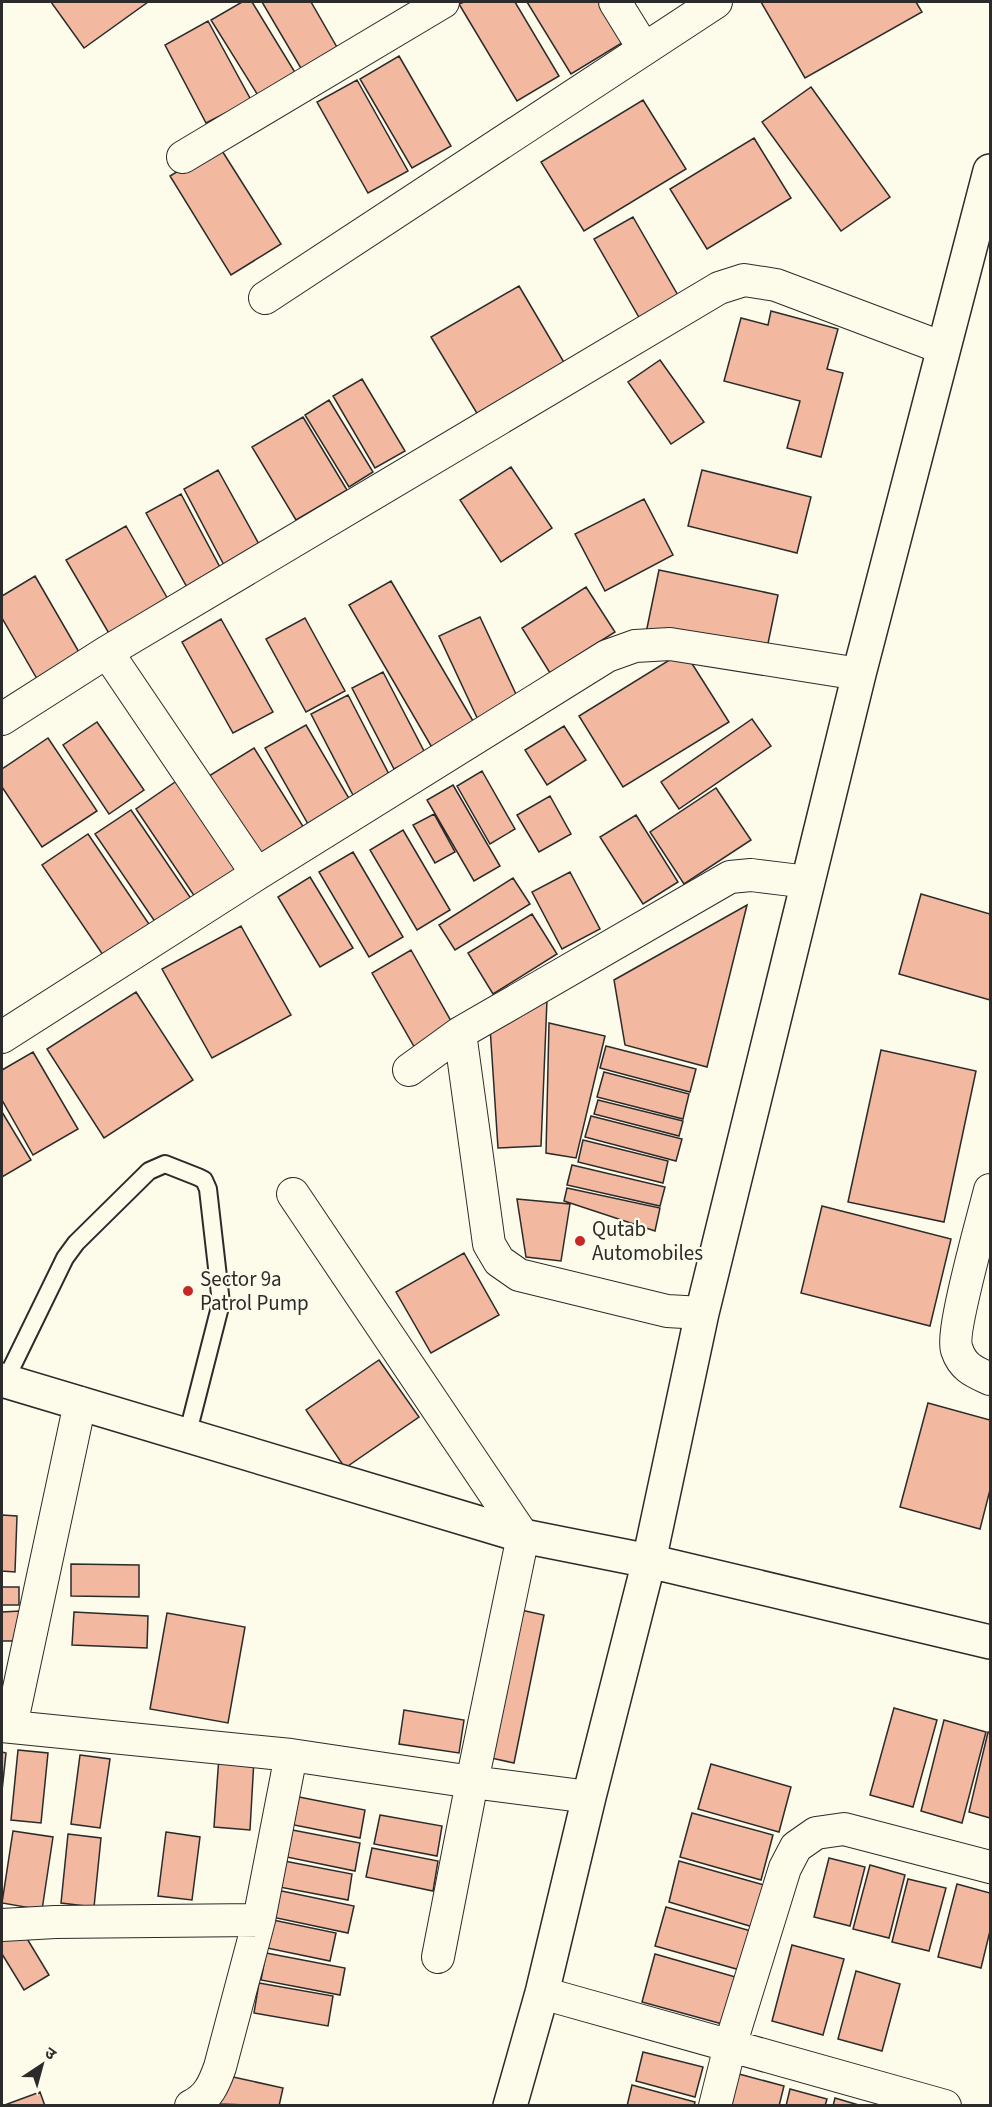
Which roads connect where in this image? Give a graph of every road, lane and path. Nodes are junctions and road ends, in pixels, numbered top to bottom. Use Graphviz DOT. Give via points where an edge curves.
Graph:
graph roads {
  1 [pos="444,2"];
  2 [pos="615,2"];
  3 [pos="716,2"];
  4 [pos="644,49"];
  5 [pos="183,156"];
  6 [pos="990,171"];
  7 [pos="265,298"];
  8 [pos="943,348"];
  9 [pos="107,652"];
  10 [pos="859,674"];
  11 [pos="2,719"];
  12 [pos="257,873"];
  13 [pos="808,882"];
  14 [pos="460,1033"];
  15 [pos="2,1037"];
  16 [pos="409,1070"];
  17 [pos="990,1190"];
  18 [pos="293,1194"];
  19 [pos="702,1313"];
  20 [pos="990,1379"];
  21 [pos="3,1381"];
  22 [pos="80,1403"];
  23 [pos="187,1436"];
  24 [pos="523,1536"];
  25 [pos="649,1561"];
  26 [pos="990,1642"];
  27 [pos="6,1726"];
  28 [pos="291,1755"];
  29 [pos="472,1782"];
  30 [pos="589,1797"];
  31 [pos="990,1867"];
  32 [pos="259,1920"];
  33 [pos="2,1924"];
  34 [pos="438,1957"];
  35 [pos="542,1993"];
  36 [pos="730,2046"];
  37 [pos="191,2106"];
  38 [pos="510,2106"];
  39 [pos="715,2106"];
  40 [pos="945,2106"];
  1 -- 5 [label="street"];
  2 -- 4 [label="street"];
  3 -- 4 [label="street"];
  4 -- 7 [label="street"];
  6 -- 8 [label="street"];
  8 -- 9 [label="street" via="776,285 744,280 719,288"];
  8 -- 10 [label="street"];
  9 -- 11 [label="street"];
  9 -- 12 [label="street"];
  10 -- 12 [label="street" via="670,644 635,646 607,656"];
  10 -- 13 [label="street"];
  12 -- 15 [label="street"];
  13 -- 14 [label="street" via="751,875 730,877"];
  13 -- 19 [label="street"];
  14 -- 16 [label="street"];
  14 -- 19 [label="street" via="489,1244 498,1261 519,1275 667,1311"];
  17 -- 20 [label="street" via="958,1319 956,1348 968,1369"];
  18 -- 24 [label="street"];
  19 -- 25 [label="street"];
  21 -- 22 [label="street"];
  21 -- 23 [label="lane" via="65,1258 149,1172 165,1164 204,1180 208,1189 221,1304"];
  22 -- 23 [label="street"];
  22 -- 27 [label="street"];
  23 -- 24 [label="street"];
  24 -- 25 [label="street"];
  24 -- 29 [label="street"];
  25 -- 26 [label="street"];
  25 -- 30 [label="street"];
  27 -- 28 [label="street"];
  28 -- 29 [label="street"];
  28 -- 32 [label="street"];
  29 -- 30 [label="street"];
  29 -- 34 [label="street"];
  30 -- 35 [label="street"];
  31 -- 36 [label="street" via="844,1829 816,1833 796,1848 785,1868"];
  32 -- 33 [label="street"];
  32 -- 37 [label="street" via="220,2067 212,2088"];
  35 -- 36 [label="street"];
  35 -- 38 [label="street"];
  36 -- 39 [label="street"];
  36 -- 40 [label="street"];
}
